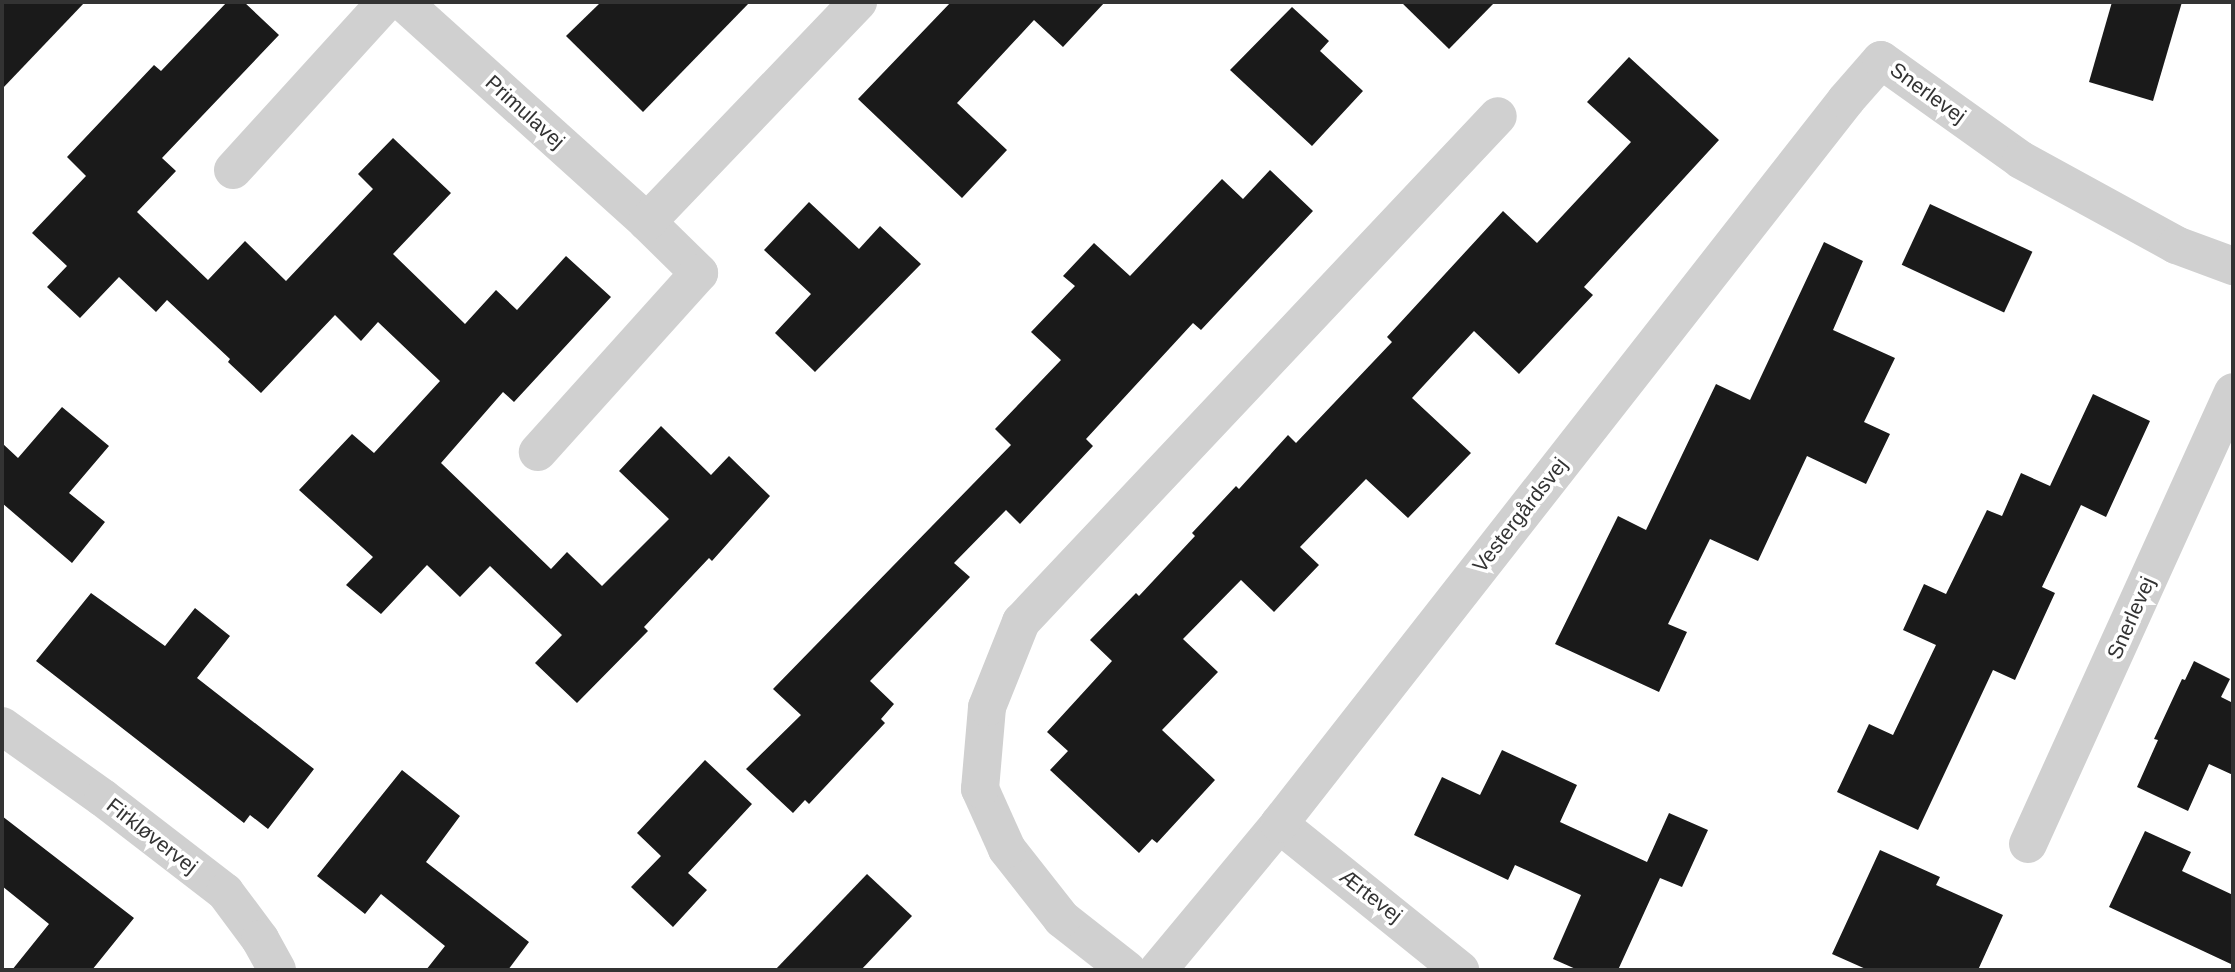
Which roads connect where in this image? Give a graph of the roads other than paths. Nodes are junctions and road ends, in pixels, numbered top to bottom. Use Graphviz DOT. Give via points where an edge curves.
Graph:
graph roads {
  1 [pos="386,2"];
  2 [pos="403,2"];
  3 [pos="858,2"];
  4 [pos="1881,60"];
  5 [pos="1498,116"];
  6 [pos="233,170"];
  7 [pos="648,222"];
  8 [pos="2233,266"];
  9 [pos="2233,392"];
  10 [pos="538,452"];
  11 [pos="2,726"];
  12 [pos="1279,824"];
  13 [pos="2028,844"];
  14 [pos="277,970"];
  15 [pos="1127,970"];
  16 [pos="1158,970"];
  17 [pos="1460,970"];
  1 -- 6 [label="street"];
  2 -- 7 [label="street, Primulavej"];
  3 -- 7 [label="street"];
  4 -- 8 [label="street, Snerlevej" via="2021,160 2176,245"];
  4 -- 12 [label="street, Vestergårdsvej"];
  5 -- 15 [label="street" via="1021,622 987,707 980,789 1007,849 1062,919"];
  7 -- 10 [label="street, Primulavej" via="699,273"];
  9 -- 13 [label="street, Snerlevej"];
  11 -- 14 [label="street, Firkløvervej" via="225,892"];
  12 -- 16 [label="street, Vestergårdsvej"];
  12 -- 17 [label="street, Ærtevej"];
}
